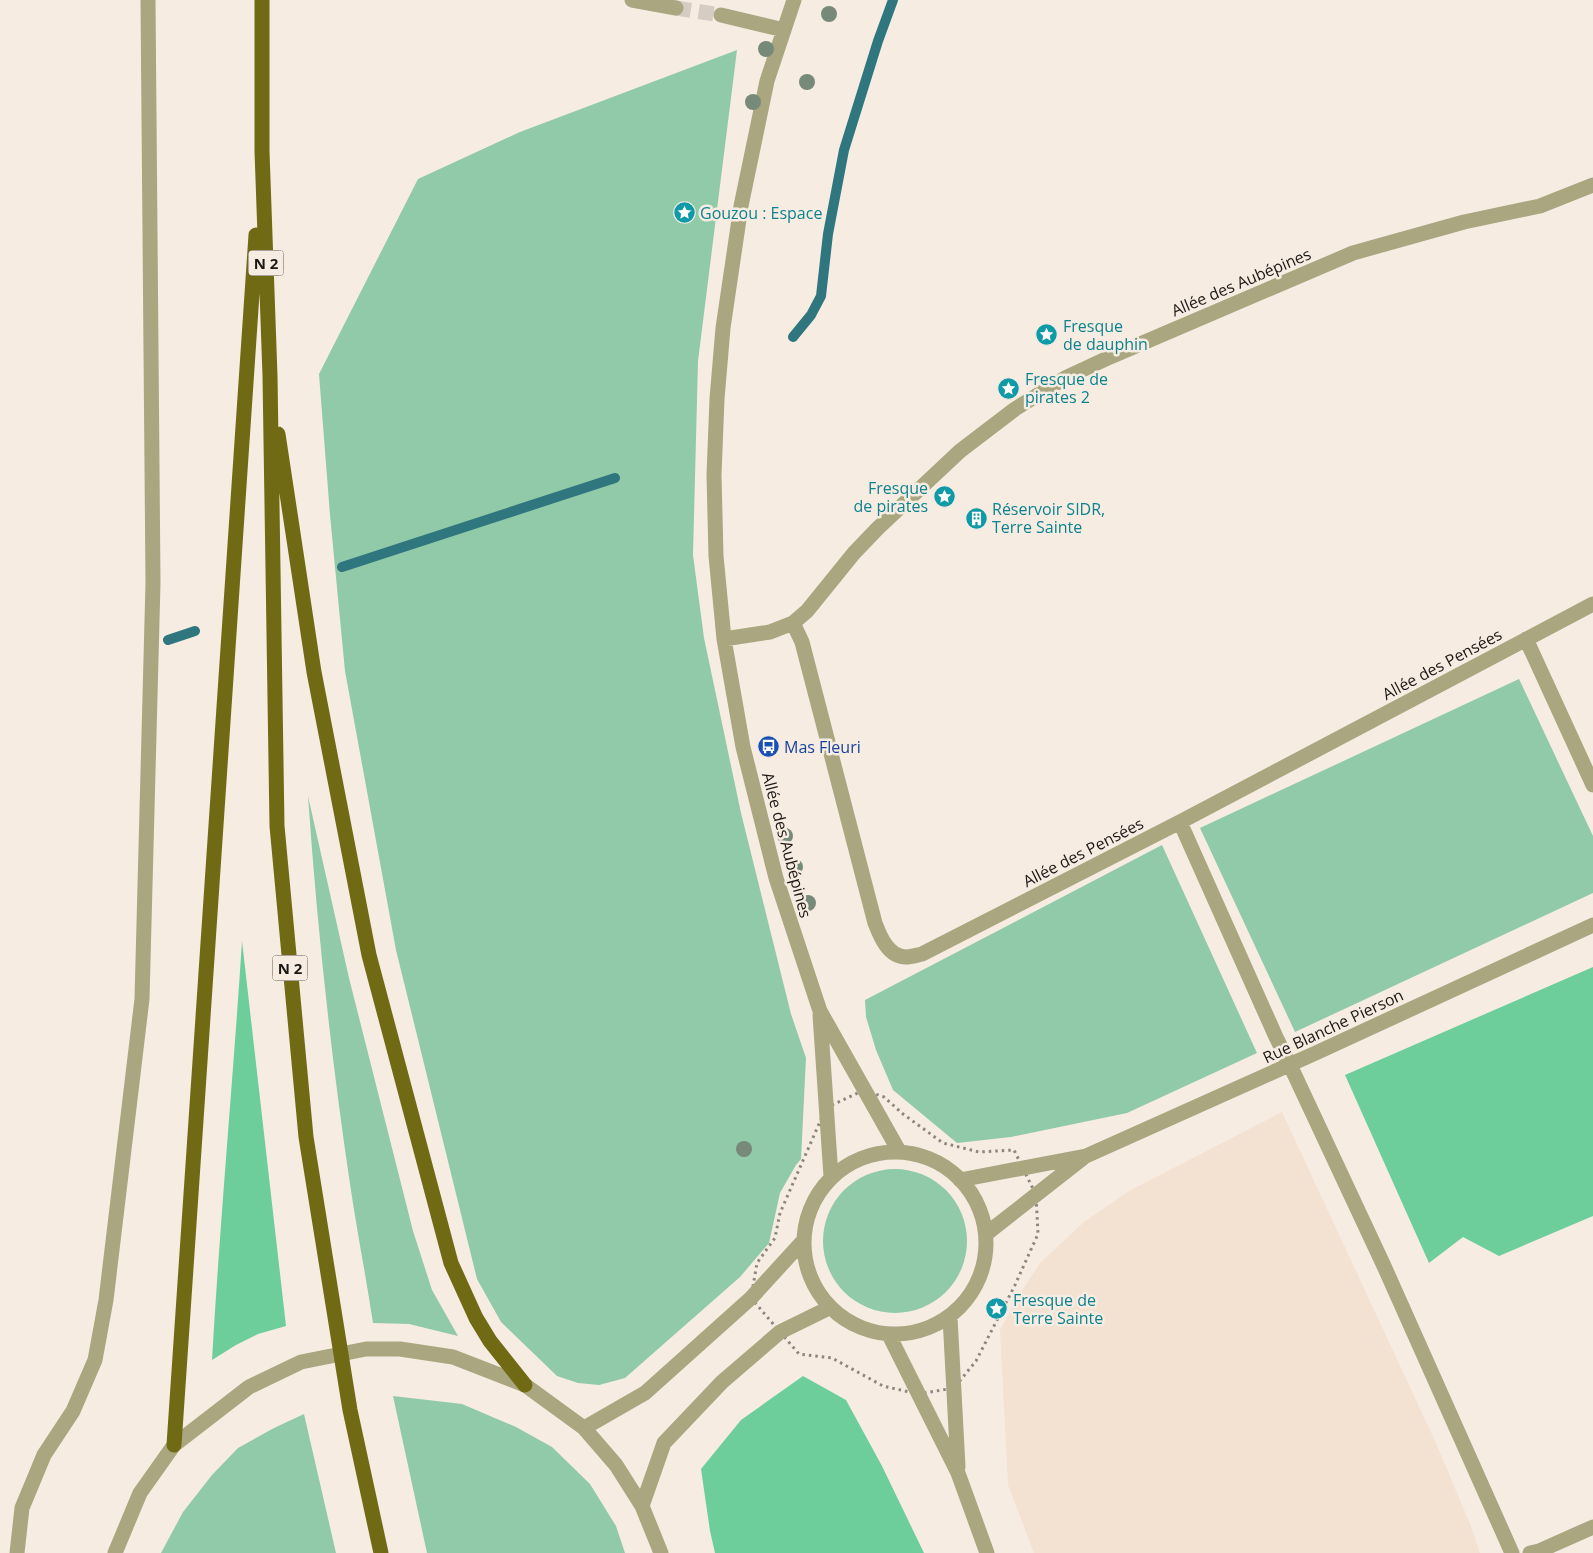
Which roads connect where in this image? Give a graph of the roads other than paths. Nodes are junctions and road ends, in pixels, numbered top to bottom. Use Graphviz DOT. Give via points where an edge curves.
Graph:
graph roads {
  1 [pos="148,0"];
  2 [pos="262,0"];
  3 [pos="632,0"];
  4 [pos="794,0"];
  5 [pos="676,8"];
  6 [pos="721,15"];
  7 [pos="784,30"];
  8 [pos="262,151"];
  9 [pos="1593,185"];
  10 [pos="270,376"];
  11 [pos="1593,604"];
  12 [pos="793,623"];
  13 [pos="724,639"];
  14 [pos="1526,639"];
  15 [pos="1593,785"];
  16 [pos="1180,822"];
  17 [pos="1593,925"];
  18 [pos="820,1011"];
  19 [pos="1290,1065"];
  20 [pos="899,1152"];
  21 [pos="1086,1156"];
  22 [pos="831,1176"];
  23 [pos="960,1180"];
  24 [pos="986,1234"];
  25 [pos="803,1241"];
  26 [pos="829,1308"];
  27 [pos="950,1317"];
  28 [pos="889,1335"];
  29 [pos="525,1385"];
  30 [pos="584,1428"];
  31 [pos="174,1445"];
  32 [pos="958,1474"];
  33 [pos="642,1506"];
  34 [pos="1593,1527"];
  35 [pos="17,1553"];
  36 [pos="115,1553"];
  37 [pos="381,1553"];
  38 [pos="661,1553"];
  39 [pos="987,1553"];
  40 [pos="1512,1553"];
  41 [pos="1530,1553"];
  1 -- 35 [label="street" via="153,583 142,999 107,1290 95,1360 73,1411 44,1455 22,1508"];
  2 -- 8 [label="main road, N 2"];
  3 -- 5 [label="street"];
  4 -- 7 [label="street"];
  6 -- 7 [label="street"];
  7 -- 13 [label="street" via="767,81 741,206 723,328 714,475 716,556"];
  8 -- 10 [label="main road, N 2"];
  8 -- 31 [label="main road"];
  9 -- 12 [label="street, Allée des Aubépines" via="1540,206 1464,222 1353,253 1065,378 1015,409 960,451 860,547 807,612"];
  10 -- 29 [label="main road" via="314,672 369,955 451,1263 476,1318"];
  10 -- 37 [label="main road, N 2" via="277,826 304,1118 350,1410"];
  11 -- 14 [label="street, Allée des Pensées"];
  12 -- 13 [label="street, Allée des Aubépines" via="770,632"];
  12 -- 16 [label="street, Allée des Pensées" via="802,642 875,923 882,941 894,953 905,958 922,954"];
  13 -- 18 [label="street, Allée des Aubépines" via="743,747 765,839"];
  14 -- 15 [label="street"];
  14 -- 16 [label="street, Allée des Pensées"];
  16 -- 19 [label="street"];
  17 -- 19 [label="street, Rue Blanche Pierson"];
  18 -- 20 [label="street, Allée des Aubépines"];
  18 -- 22 [label="street, Allée des Aubépines"];
  19 -- 21 [label="street, Rue Blanche Pierson"];
  19 -- 40 [label="street"];
  20 -- 22 [label="street" via="867,1156 851,1162"];
  20 -- 23 [label="street" via="922,1156 943,1165"];
  21 -- 23 [label="street, Rue Blanche Pierson"];
  21 -- 24 [label="street, Rue Blanche Pierson"];
  22 -- 25 [label="street" via="816,1195 806,1217"];
  23 -- 24 [label="street" via="978,1204"];
  24 -- 27 [label="street" via="984,1266 971,1294"];
  25 -- 26 [label="street" via="806,1265 814,1288"];
  25 -- 30 [label="street" via="751,1298 644,1393"];
  26 -- 28 [label="street" via="867,1331"];
  26 -- 33 [label="street" via="780,1332 722,1382 664,1443"];
  27 -- 28 [label="street" via="911,1334"];
  27 -- 32 [label="street"];
  28 -- 32 [label="street"];
  29 -- 30 [label="street"];
  29 -- 31 [label="street" via="453,1357 400,1349 366,1349 301,1362 249,1387"];
  30 -- 33 [label="street" via="616,1465"];
  31 -- 36 [label="street" via="140,1493"];
  32 -- 39 [label="street"];
  33 -- 38 [label="street"];
  34 -- 41 [label="street" via="1539,1552"];
}
